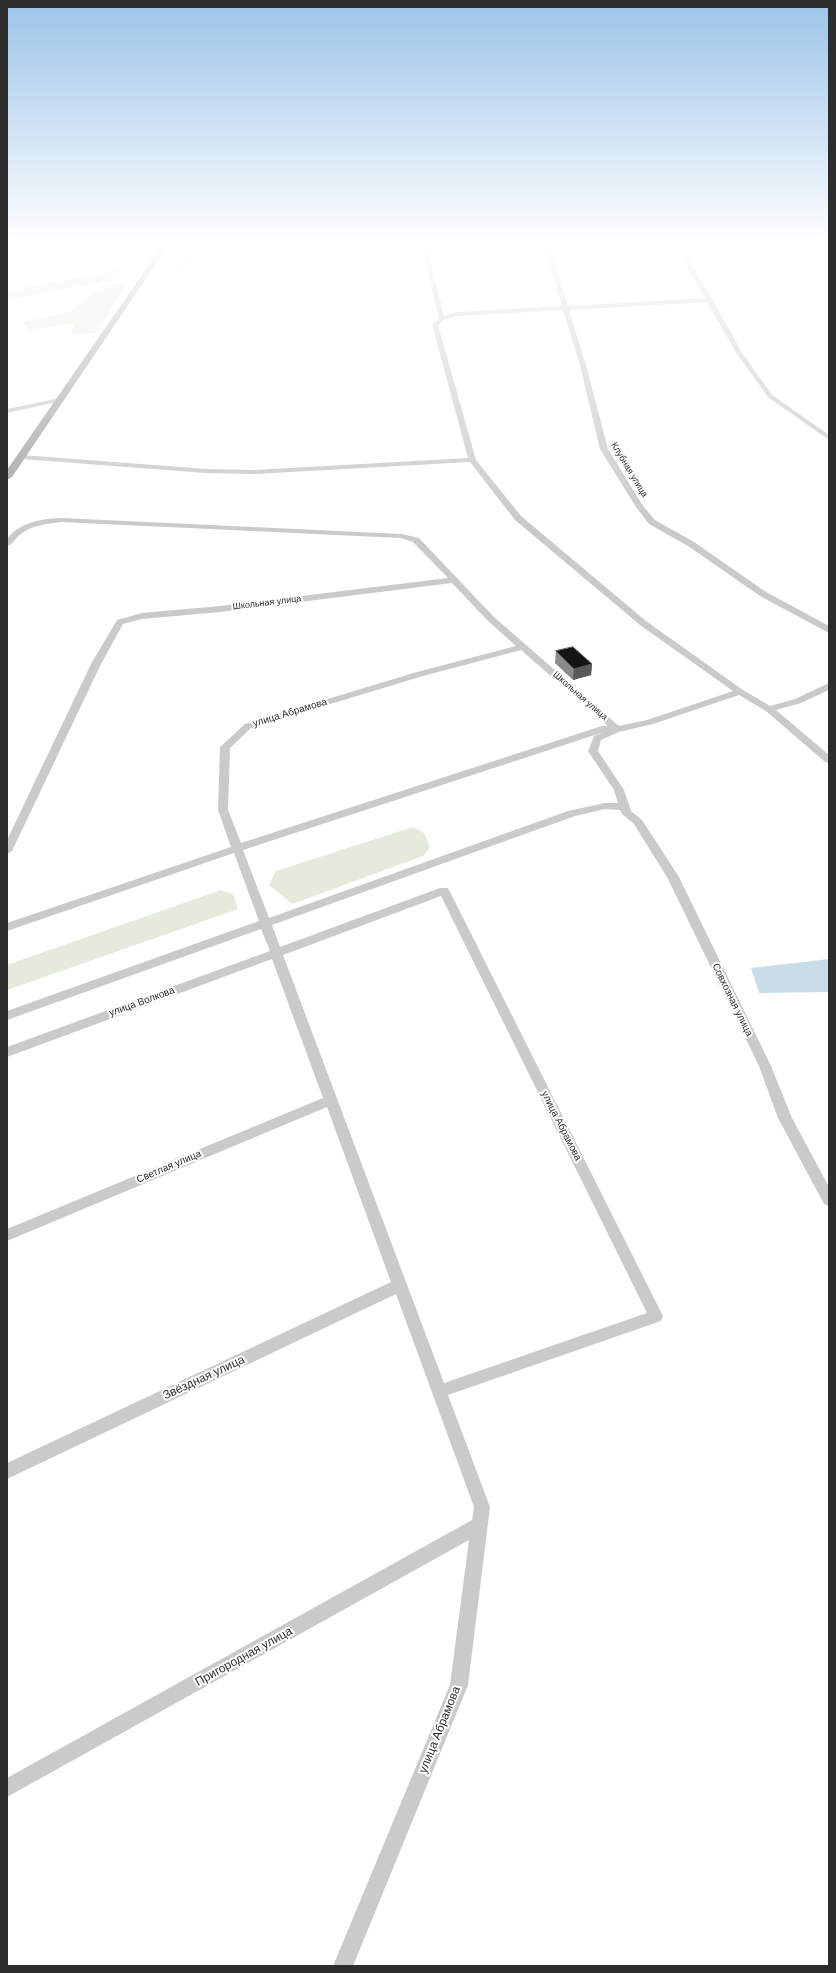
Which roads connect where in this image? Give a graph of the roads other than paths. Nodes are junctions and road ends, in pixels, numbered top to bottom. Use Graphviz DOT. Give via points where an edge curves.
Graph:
graph roads {
  1 [pos="104,335"];
  2 [pos="438,335"];
  3 [pos="573,335"];
  4 [pos="729,335"];
  5 [pos="60,400"];
  6 [pos="7,411"];
  7 [pos="829,438"];
  8 [pos="22,456"];
  9 [pos="472,460"];
  10 [pos="7,477"];
  11 [pos="7,544"];
  12 [pos="454,580"];
  13 [pos="829,630"];
  14 [pos="522,647"];
  15 [pos="829,686"];
  16 [pos="740,692"];
  17 [pos="769,709"];
  18 [pos="615,728"];
  19 [pos="829,760"];
  20 [pos="625,807"];
  21 [pos="238,848"];
  22 [pos="7,851"];
  23 [pos="266,924"];
  24 [pos="7,927"];
  25 [pos="276,952"];
  26 [pos="7,1016"];
  27 [pos="7,1052"];
  28 [pos="331,1100"];
  29 [pos="829,1200"];
  30 [pos="7,1235"];
  31 [pos="400,1285"];
  32 [pos="440,1392"];
  33 [pos="7,1471"];
  34 [pos="480,1525"];
  35 [pos="7,1788"];
  36 [pos="343,1966"];
  1 -- 5 [label="main road"];
  2 -- 9 [label="street"];
  3 -- 13 [label="street, Клубная улица" via="604,449 652,522 691,544 763,594"];
  4 -- 7 [label="street" via="770,396"];
  5 -- 6 [label="street"];
  5 -- 8 [label="main road"];
  8 -- 9 [label="street" via="206,471 255,472"];
  8 -- 10 [label="main road"];
  9 -- 16 [label="street" via="518,518 643,623"];
  11 -- 12 [label="street" via="22,528 39,522 60,520 400,536 416,540"];
  12 -- 14 [label="street, Школьная улица"];
  12 -- 22 [label="street, Школьная улица" via="142,616 120,622 96,664"];
  14 -- 18 [label="street, Школьная улица"];
  14 -- 21 [label="street, улица Абрамова" via="420,674 248,726 225,747 223,765 223,810"];
  15 -- 17 [label="street" via="798,702"];
  16 -- 17 [label="street"];
  16 -- 18 [label="street" via="650,722"];
  17 -- 19 [label="street"];
  18 -- 20 [label="street, Совхозная улица" via="597,738 593,751 619,790"];
  18 -- 21 [label="street"];
  20 -- 23 [label="street" via="605,806 572,813"];
  20 -- 29 [label="street, Совхозная улица" via="626,812 638,822 673,877 765,1066 785,1118"];
  21 -- 23 [label="street, улица Абрамова"];
  21 -- 24 [label="street"];
  23 -- 25 [label="street, улица Абрамова"];
  23 -- 26 [label="street"];
  25 -- 27 [label="street, улица Волкова"];
  25 -- 28 [label="street, улица Абрамова"];
  25 -- 32 [label="street, улица Абрамова" via="444,891 656,1316"];
  28 -- 30 [label="street, Светлая улица"];
  28 -- 31 [label="street, улица Абрамова"];
  31 -- 32 [label="street, улица Абрамова"];
  31 -- 33 [label="street, Звёздная улица"];
  32 -- 34 [label="street, улица Абрамова" via="482,1507"];
  34 -- 35 [label="street, Пригородная улица"];
  34 -- 36 [label="street, улица Абрамова" via="459,1685"];
}
